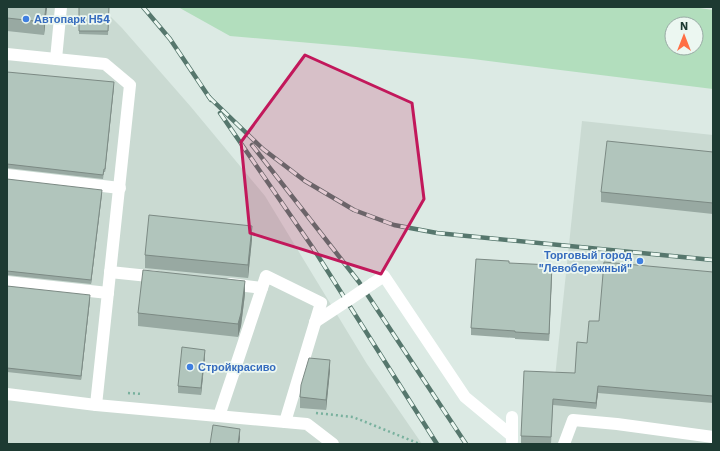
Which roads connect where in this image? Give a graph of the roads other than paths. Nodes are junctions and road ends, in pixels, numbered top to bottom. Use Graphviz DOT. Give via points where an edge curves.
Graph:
graph roads {
  1 [pos="61,7"];
  2 [pos="7,54"];
  3 [pos="56,59"];
  4 [pos="7,175"];
  5 [pos="120,188"];
  6 [pos="110,272"];
  7 [pos="171,278"];
  8 [pos="7,282"];
  9 [pos="217,283"];
  10 [pos="262,288"];
  11 [pos="108,294"];
  12 [pos="315,322"];
  13 [pos="7,394"];
  14 [pos="96,405"];
  15 [pos="219,416"];
  16 [pos="512,417"];
  17 [pos="286,422"];
  18 [pos="713,437"];
  19 [pos="512,440"];
  20 [pos="333,444"];
  21 [pos="564,444"];
  1 -- 3 [label="lane"];
  2 -- 3 [label="lane"];
  3 -- 5 [label="lane" via="105,64 130,85"];
  4 -- 5 [label="lane"];
  5 -- 6 [label="lane"];
  6 -- 7 [label="lane"];
  6 -- 11 [label="lane"];
  8 -- 11 [label="lane"];
  9 -- 10 [label="lane"];
  10 -- 12 [label="lane" via="266,276 321,304"];
  10 -- 15 [label="lane"];
  11 -- 14 [label="lane"];
  12 -- 17 [label="lane"];
  12 -- 19 [label="lane, bridge" via="384,276 465,397"];
  13 -- 14 [label="lane"];
  14 -- 15 [label="lane"];
  15 -- 17 [label="lane"];
  16 -- 19 [label="lane"];
  17 -- 20 [label="lane" via="307,424"];
  18 -- 21 [label="lane" via="573,420"];
}
